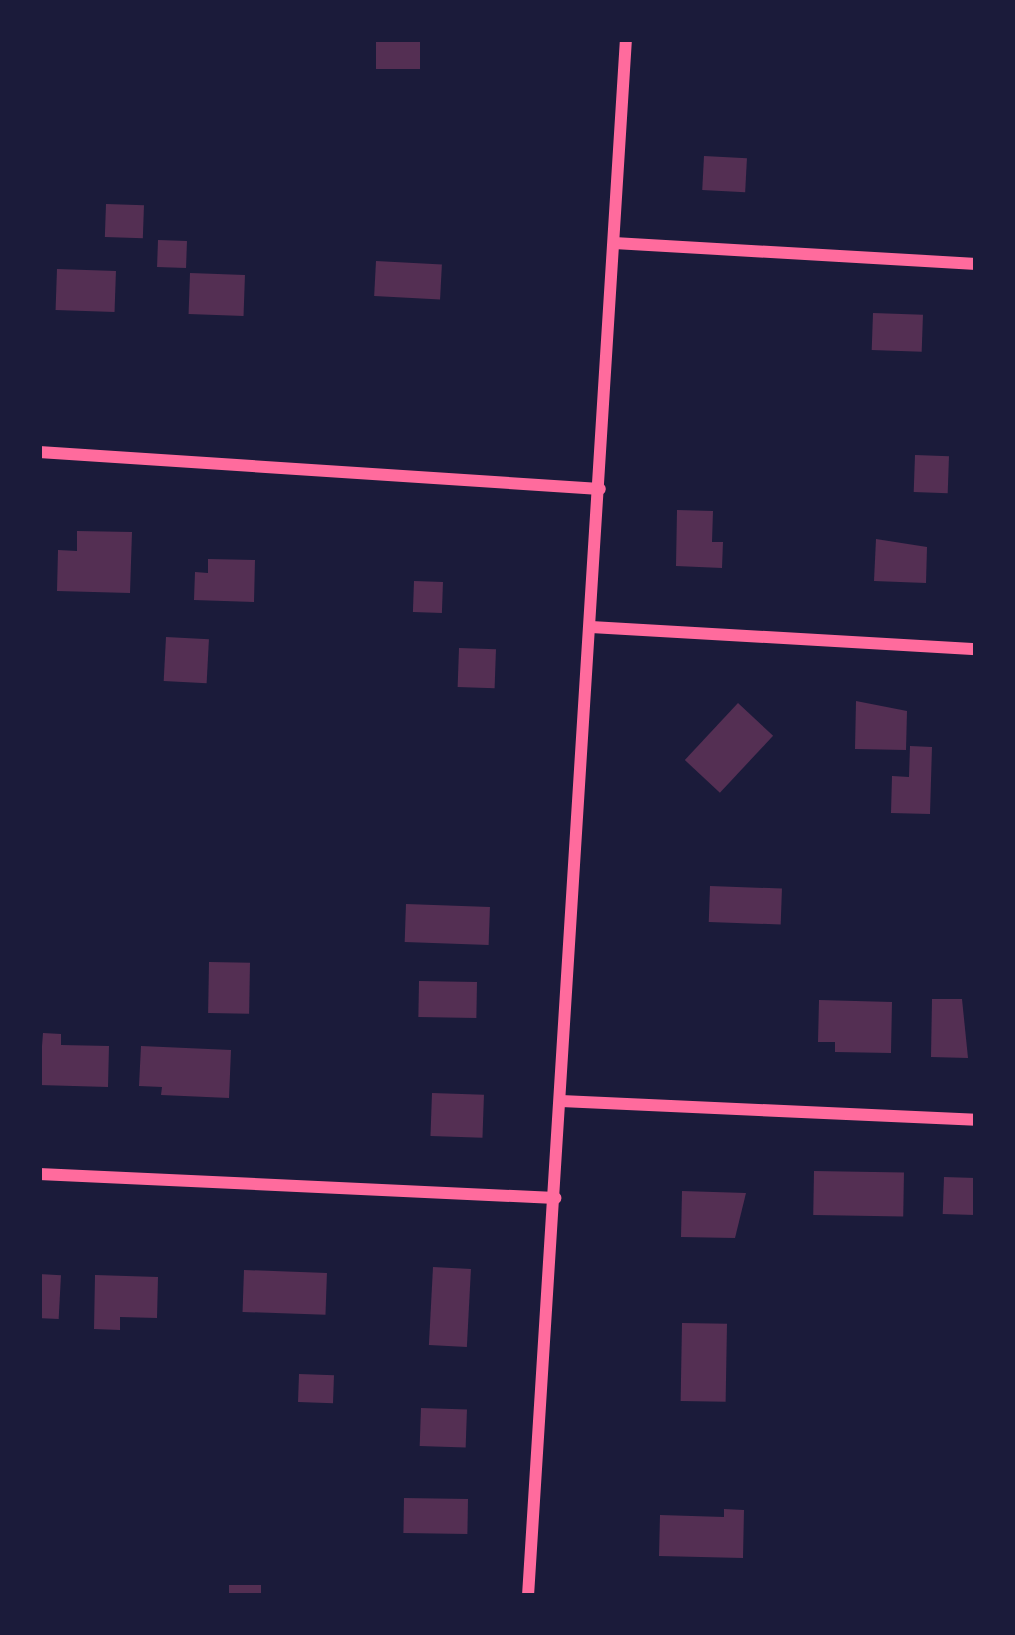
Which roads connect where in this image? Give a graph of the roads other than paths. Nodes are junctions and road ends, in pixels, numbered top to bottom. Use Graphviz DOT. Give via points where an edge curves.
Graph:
graph roads {
  1 [pos="626,39"];
  2 [pos="614,243"];
  3 [pos="976,264"];
  4 [pos="39,452"];
  5 [pos="600,489"];
  6 [pos="591,627"];
  7 [pos="976,649"];
  8 [pos="560,1101"];
  9 [pos="976,1120"];
  10 [pos="39,1174"];
  11 [pos="555,1198"];
  12 [pos="528,1596"];
  1 -- 2 [label="street"];
  2 -- 3 [label="street"];
  2 -- 5 [label="street"];
  4 -- 5 [label="street"];
  5 -- 6 [label="street"];
  6 -- 7 [label="street"];
  6 -- 8 [label="street"];
  8 -- 9 [label="street"];
  8 -- 11 [label="street"];
  10 -- 11 [label="street"];
  11 -- 12 [label="street"];
}
